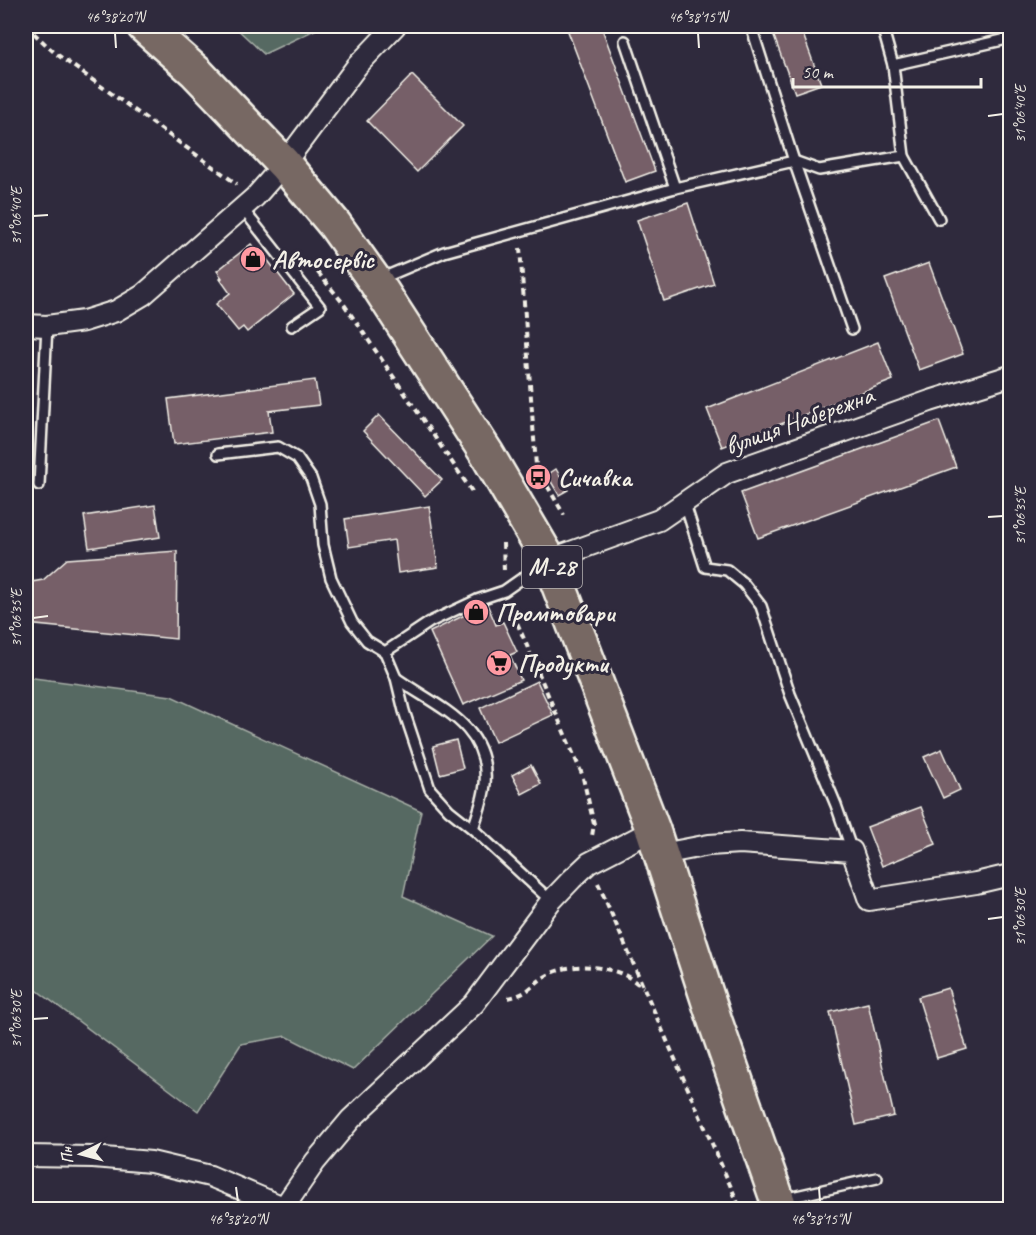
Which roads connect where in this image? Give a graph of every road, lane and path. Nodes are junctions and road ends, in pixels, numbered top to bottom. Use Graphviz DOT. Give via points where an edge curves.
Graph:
graph roads {
  1 [pos="144,26"];
  2 [pos="395,26"];
  3 [pos="751,26"];
  4 [pos="882,26"];
  5 [pos="1007,39"];
  6 [pos="625,41"];
  7 [pos="893,65"];
  8 [pos="904,156"];
  9 [pos="794,161"];
  10 [pos="285,164"];
  11 [pos="675,188"];
  12 [pos="242,208"];
  13 [pos="939,219"];
  14 [pos="519,233"];
  15 [pos="375,281"];
  16 [pos="26,325"];
  17 [pos="47,326"];
  18 [pos="292,326"];
  19 [pos="852,329"];
  20 [pos="1011,376"];
  21 [pos="218,454"];
  22 [pos="39,485"];
  23 [pos="685,504"];
  24 [pos="564,515"];
  25 [pos="504,544"];
  26 [pos="549,560"];
  27 [pos="504,591"];
  28 [pos="385,652"];
  29 [pos="396,678"];
  30 [pos="473,829"];
  31 [pos="658,842"];
  32 [pos="852,851"];
  33 [pos="589,863"];
  34 [pos="1011,875"];
  35 [pos="551,901"];
  36 [pos="643,987"];
  37 [pos="474,1004"];
  38 [pos="26,1156"];
  39 [pos="877,1178"];
  40 [pos="779,1205"];
  41 [pos="283,1208"];
  42 [pos="741,1209"];
  1 -- 10 [label="highway, М-28"];
  2 -- 10 [label="street" via="357,66"];
  3 -- 9 [label="lane"];
  4 -- 7 [label="lane"];
  5 -- 7 [label="lane"];
  6 -- 11 [label="lane"];
  7 -- 8 [label="lane"];
  8 -- 9 [label="lane" via="819,170"];
  8 -- 13 [label="lane"];
  9 -- 11 [label="lane"];
  9 -- 19 [label="lane"];
  10 -- 12 [label="street"];
  10 -- 15 [label="highway, М-28"];
  11 -- 14 [label="lane"];
  12 -- 17 [label="street" via="143,295 116,311"];
  12 -- 18 [label="lane" via="320,307"];
  14 -- 15 [label="lane" via="444,252"];
  14 -- 24 [label="path" via="536,466"];
  15 -- 26 [label="highway, М-28" via="487,454"];
  16 -- 17 [label="street"];
  17 -- 22 [label="lane"];
  20 -- 23 [label="street, вулиця Набережна" via="728,473"];
  21 -- 28 [label="lane" via="278,447 297,458 311,478 320,504 323,545 331,578 352,622 367,641"];
  23 -- 26 [label="street, вулиця Набережна" via="659,520"];
  23 -- 32 [label="lane" via="705,567 727,570 761,606 790,694"];
  25 -- 27 [label="path"];
  26 -- 27 [label="lane"];
  26 -- 31 [label="highway, М-28"];
  27 -- 28 [label="lane" via="430,622"];
  27 -- 33 [label="path" via="582,774 594,824"];
  28 -- 29 [label="lane"];
  29 -- 30 [label="lane" via="430,789"];
  29 -- 30 [label="lane" via="462,722 477,740 484,758 485,786"];
  30 -- 35 [label="lane"];
  31 -- 32 [label="street"];
  31 -- 33 [label="street"];
  31 -- 40 [label="highway, М-28"];
  32 -- 34 [label="street" via="869,900"];
  33 -- 35 [label="street"];
  33 -- 36 [label="path"];
  35 -- 37 [label="street"];
  36 -- 37 [label="path" via="622,974 598,967 565,968 521,995"];
  36 -- 42 [label="path"];
  37 -- 41 [label="street" via="351,1119"];
  38 -- 41 [label="street" via="151,1162 210,1176"];
  39 -- 40 [label="lane"];
}
